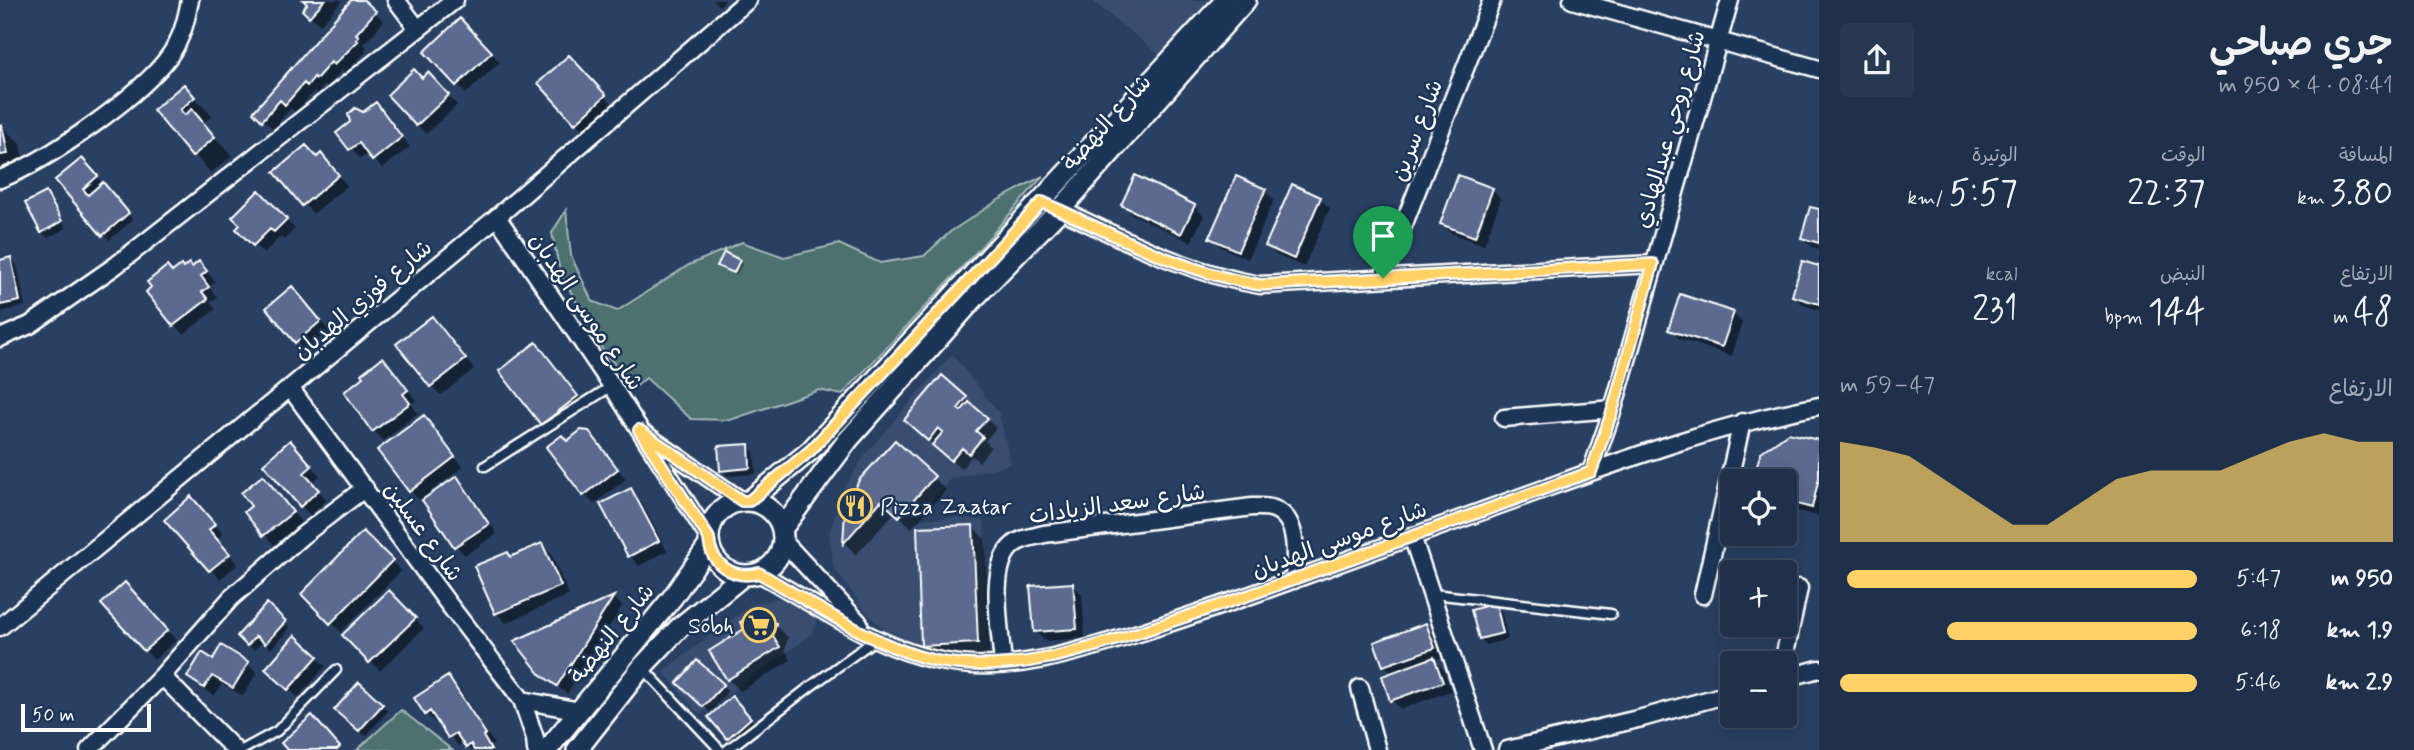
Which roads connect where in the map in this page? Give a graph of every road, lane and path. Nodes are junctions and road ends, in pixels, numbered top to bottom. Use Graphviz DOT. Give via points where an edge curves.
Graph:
graph roads {
  1 [pos="190,0"];
  2 [pos="396,0"];
  3 [pos="455,0"];
  4 [pos="748,0"];
  5 [pos="1226,0"];
  6 [pos="1246,0"];
  7 [pos="1492,0"];
  8 [pos="1573,0"];
  9 [pos="1730,0"];
  10 [pos="418,29"];
  11 [pos="1718,41"];
  12 [pos="1819,69"];
  13 [pos="0,179"];
  14 [pos="1051,206"];
  15 [pos="497,218"];
  16 [pos="1653,264"];
  17 [pos="1383,278"];
  18 [pos="0,338"];
  19 [pos="612,386"];
  20 [pos="291,389"];
  21 [pos="1819,405"];
  22 [pos="1613,409"];
  23 [pos="1504,418"];
  24 [pos="1742,422"];
  25 [pos="639,430"];
  26 [pos="485,466"];
  27 [pos="1591,472"];
  28 [pos="365,488"];
  29 [pos="745,501"];
  30 [pos="783,535"];
  31 [pos="1412,536"];
  32 [pos="709,541"];
  33 [pos="751,574"];
  34 [pos="1294,580"];
  35 [pos="1800,588"];
  36 [pos="1433,594"];
  37 [pos="1703,595"];
  38 [pos="1611,614"];
  39 [pos="0,627"];
  40 [pos="873,637"];
  41 [pos="1786,651"];
  42 [pos="1003,664"];
  43 [pos="642,667"];
  44 [pos="1819,669"];
  45 [pos="336,670"];
  46 [pos="1797,675"];
  47 [pos="162,676"];
  48 [pos="1360,688"];
  49 [pos="1720,696"];
  50 [pos="522,700"];
  51 [pos="580,711"];
  52 [pos="89,750"];
  53 [pos="235,750"];
  54 [pos="242,750"];
  55 [pos="536,750"];
  56 [pos="547,750"];
  57 [pos="577,750"];
  58 [pos="720,750"];
  59 [pos="727,750"];
  60 [pos="1377,750"];
  61 [pos="1483,750"];
  62 [pos="1507,750"];
  1 -- 13 [label="street" via="186,26 152,77 51,153"];
  2 -- 10 [label="street"];
  3 -- 10 [label="street"];
  4 -- 15 [label="street, شارع فوزي الهدبان"];
  5 -- 14 [label="street, شارع النهضة"];
  6 -- 14 [label="street, شارع النهضة"];
  7 -- 17 [label="street, شارع سرين"];
  8 -- 11 [label="street"];
  9 -- 11 [label="street, شارع روحي عبدالهادي"];
  10 -- 18 [label="street" via="115,266 40,318"];
  11 -- 12 [label="street"];
  11 -- 16 [label="street, شارع روحي عبدالهادي"];
  14 -- 17 [label="street" via="1186,267 1236,281 1296,285"];
  14 -- 29 [label="street, شارع النهضة" via="811,450"];
  14 -- 30 [label="street, شارع النهضة" via="848,440"];
  15 -- 19 [label="street, شارع موسى الهدبان"];
  15 -- 20 [label="street, شارع فوزي الهدبان"];
  16 -- 17 [label="street"];
  16 -- 22 [label="street, شارع روحي عبدالهادي"];
  19 -- 25 [label="street, شارع موسى الهدبان"];
  19 -- 26 [label="lane"];
  20 -- 28 [label="street, شارع عسلين"];
  20 -- 39 [label="street, شارع فوزي الهدبان"];
  21 -- 24 [label="street, شارع موسى الهدبان"];
  22 -- 23 [label="street"];
  22 -- 27 [label="street, شارع روحي عبدالهادي"];
  24 -- 27 [label="street, شارع موسى الهدبان"];
  24 -- 37 [label="street"];
  25 -- 29 [label="street, شارع موسى الهدبان"];
  25 -- 32 [label="street, شارع موسى الهدبان"];
  27 -- 31 [label="street, شارع موسى الهدبان"];
  28 -- 47 [label="street" via="231,598"];
  28 -- 50 [label="street, شارع عسلين"];
  29 -- 30 [label="street" via="770,510"];
  29 -- 32 [label="street" via="722,509"];
  30 -- 33 [label="street" via="776,560"];
  30 -- 40 [label="street, شارع موسى الهدبان"];
  31 -- 34 [label="street, شارع موسى الهدبان"];
  31 -- 36 [label="street"];
  32 -- 33 [label="street" via="725,569"];
  32 -- 51 [label="street, شارع النهضة" via="672,598"];
  33 -- 40 [label="street, شارع موسى الهدبان"];
  33 -- 43 [label="street, شارع النهضة" via="679,628"];
  34 -- 42 [label="street, شارع موسى الهدبان" via="1097,647"];
  34 -- 42 [label="street, شارع سعد الزيادات" via="1291,529 1272,508 1020,540 1002,558 998,579"];
  35 -- 41 [label="street"];
  36 -- 38 [label="lane"];
  36 -- 61 [label="street"];
  40 -- 42 [label="street, شارع موسى الهدبان" via="899,650 947,663"];
  40 -- 59 [label="lane"];
  43 -- 57 [label="street, شارع النهضة"];
  43 -- 58 [label="lane"];
  44 -- 46 [label="street"];
  45 -- 54 [label="lane" via="277,731"];
  47 -- 52 [label="street"];
  47 -- 53 [label="street"];
  48 -- 60 [label="street"];
  49 -- 62 [label="street"];
  50 -- 51 [label="street"];
  50 -- 55 [label="street, شارع عسلين"];
  51 -- 56 [label="street, شارع النهضة"];
}
